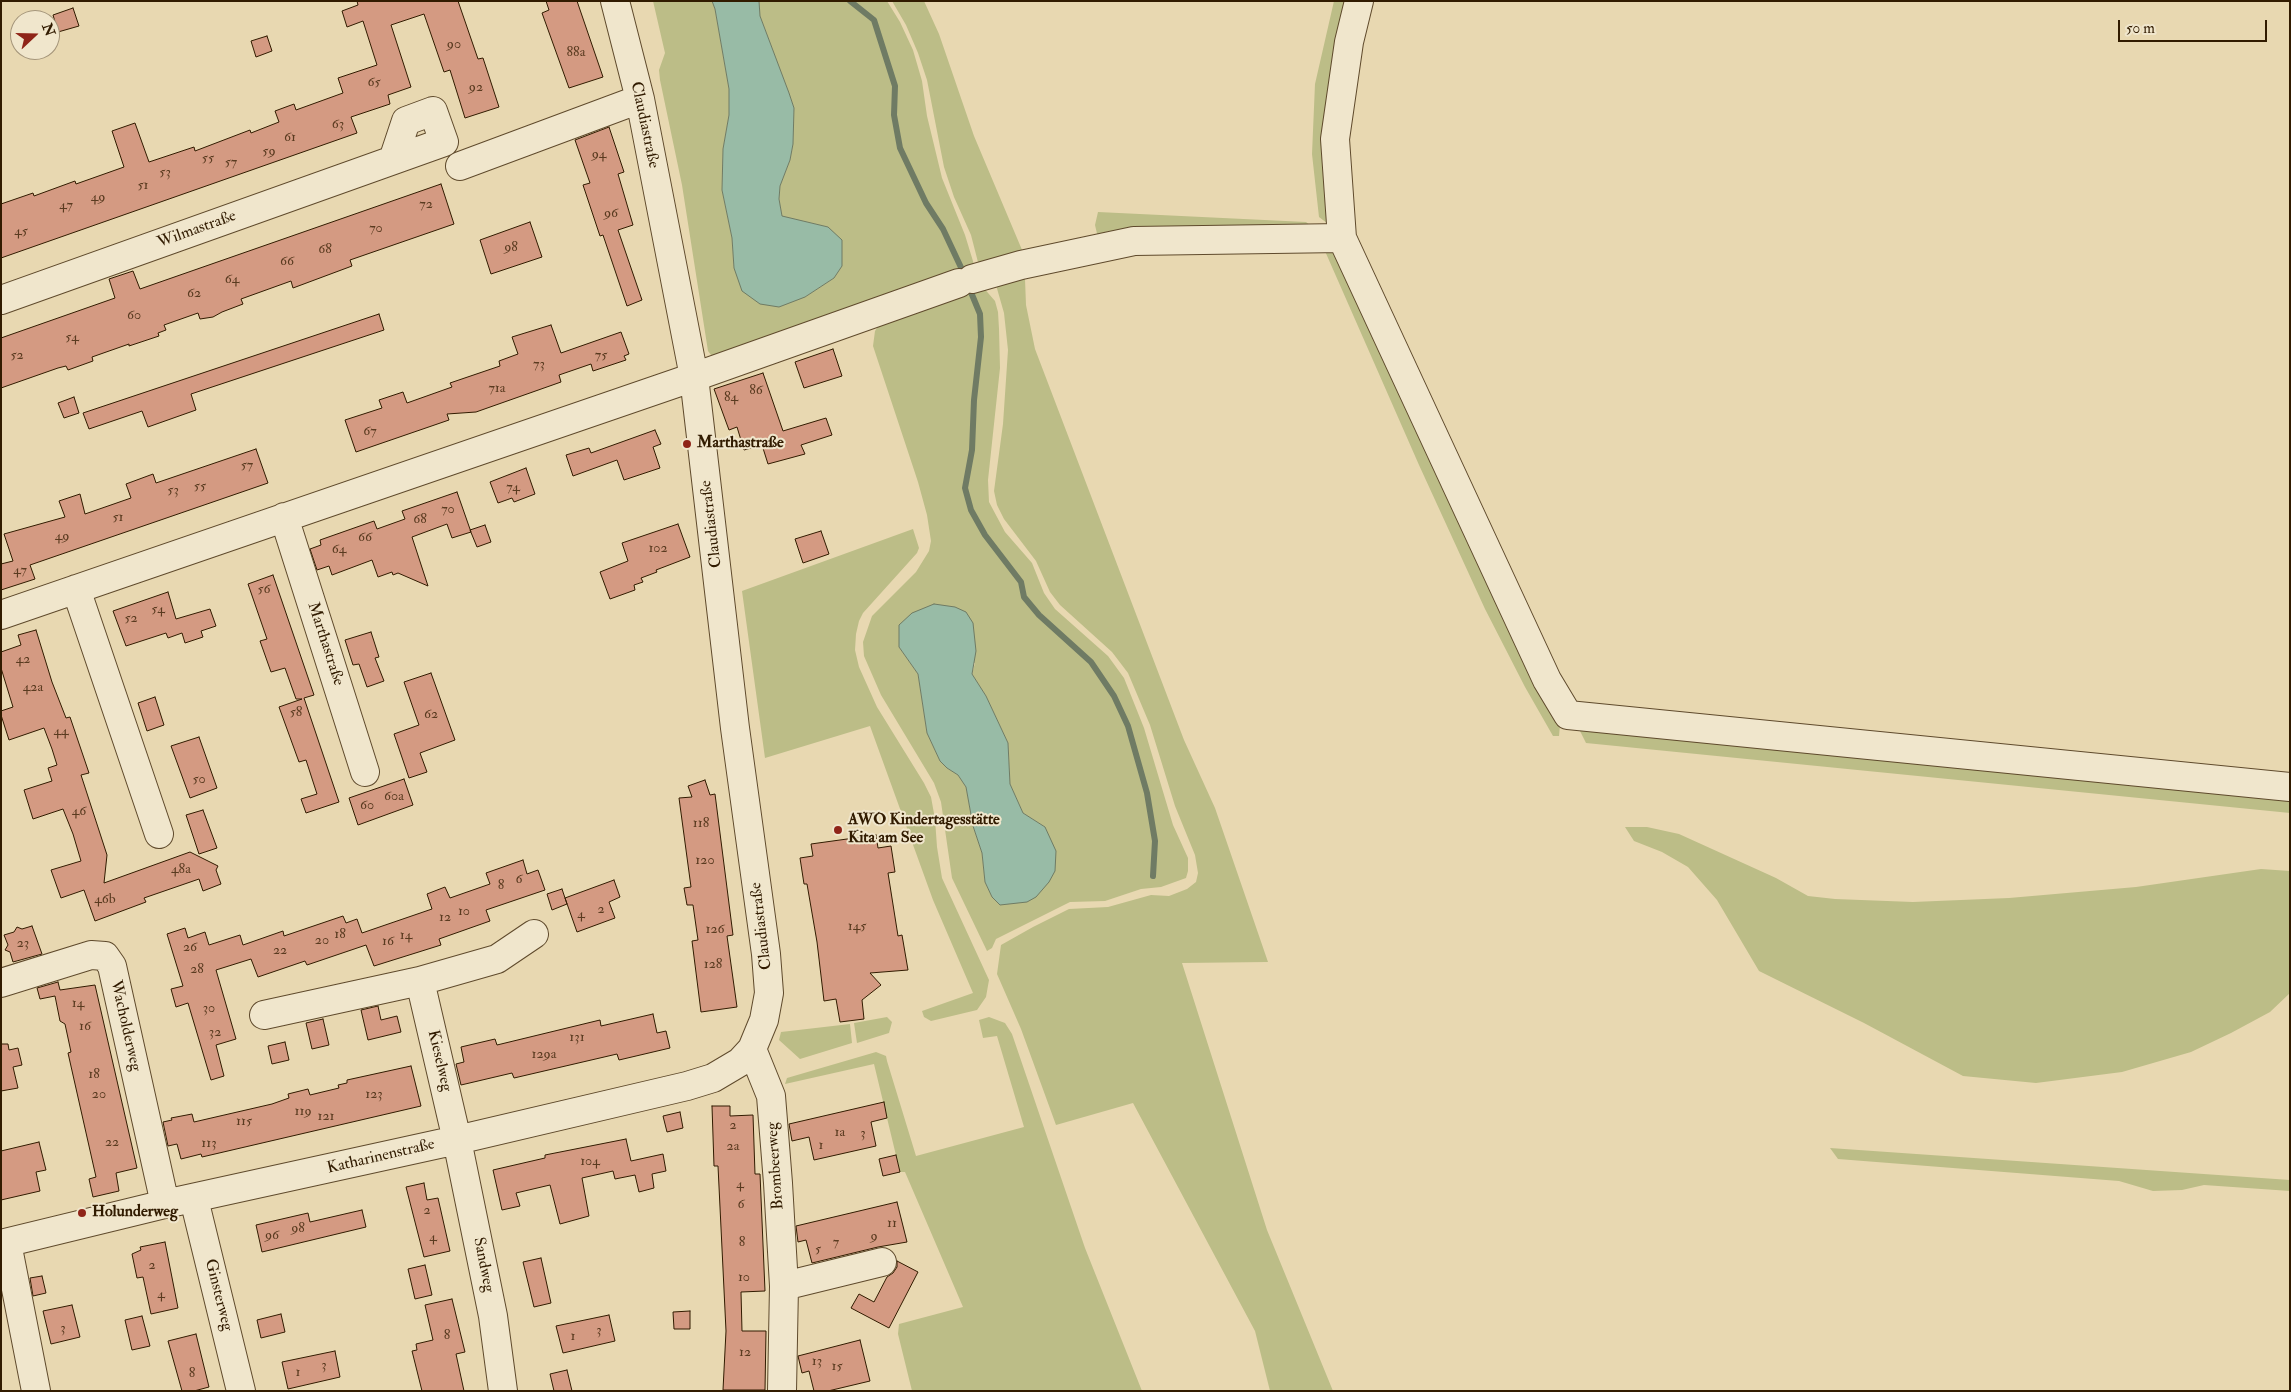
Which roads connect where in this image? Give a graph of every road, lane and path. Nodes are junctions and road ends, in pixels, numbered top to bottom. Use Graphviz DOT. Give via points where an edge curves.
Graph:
graph roads {
  1 [pos="615,1"];
  2 [pos="1359,1"];
  3 [pos="640,99"];
  4 [pos="393,160"];
  5 [pos="460,166"];
  6 [pos="1342,238"];
  7 [pos="1,300"];
  8 [pos="694,377"];
  9 [pos="284,517"];
  10 [pos="76,589"];
  11 [pos="1,615"];
  12 [pos="365,772"];
  13 [pos="2290,787"];
  14 [pos="159,834"];
  15 [pos="534,934"];
  16 [pos="420,981"];
  17 [pos="1,983"];
  18 [pos="264,1015"];
  19 [pos="752,1049"];
  20 [pos="458,1140"];
  21 [pos="194,1199"];
  22 [pos="165,1204"];
  23 [pos="4,1244"];
  24 [pos="882,1262"];
  25 [pos="784,1286"];
  26 [pos="36,1391"];
  27 [pos="241,1391"];
  28 [pos="502,1391"];
  29 [pos="782,1391"];
  1 -- 3 [label="street, Claudiastraße"];
  2 -- 6 [label="street" via="1349,42 1335,139"];
  3 -- 5 [label="street"];
  3 -- 8 [label="street, Claudiastraße"];
  4 -- 7 [label="street, Wilmastraße"];
  6 -- 8 [label="street" via="1134,241 1021,265 966,281"];
  6 -- 13 [label="street" via="1547,680 1568,715"];
  8 -- 9 [label="street"];
  8 -- 19 [label="street, Claudiastraße" via="735,728 766,954 769,993 764,1020"];
  9 -- 10 [label="street"];
  9 -- 12 [label="street, Marthastraße"];
  10 -- 11 [label="street"];
  10 -- 14 [label="street"];
  15 -- 16 [label="street" via="497,959"];
  16 -- 18 [label="street"];
  16 -- 20 [label="street, Kieselweg"];
  17 -- 22 [label="street, Wacholderweg" via="91,955 105,956 112,966"];
  19 -- 20 [label="street, Katharinenstraße" via="740,1062 713,1078"];
  19 -- 25 [label="street, Brombeerweg" via="771,1096"];
  20 -- 21 [label="street, Katharinenstraße"];
  20 -- 28 [label="street, Sandweg" via="493,1316"];
  21 -- 22 [label="street, Katharinenstraße"];
  21 -- 27 [label="street, Ginsterweg"];
  22 -- 23 [label="street, Katharinenstraße"];
  23 -- 26 [label="street"];
  24 -- 25 [label="street"];
  25 -- 29 [label="street, Brombeerweg"];
}
